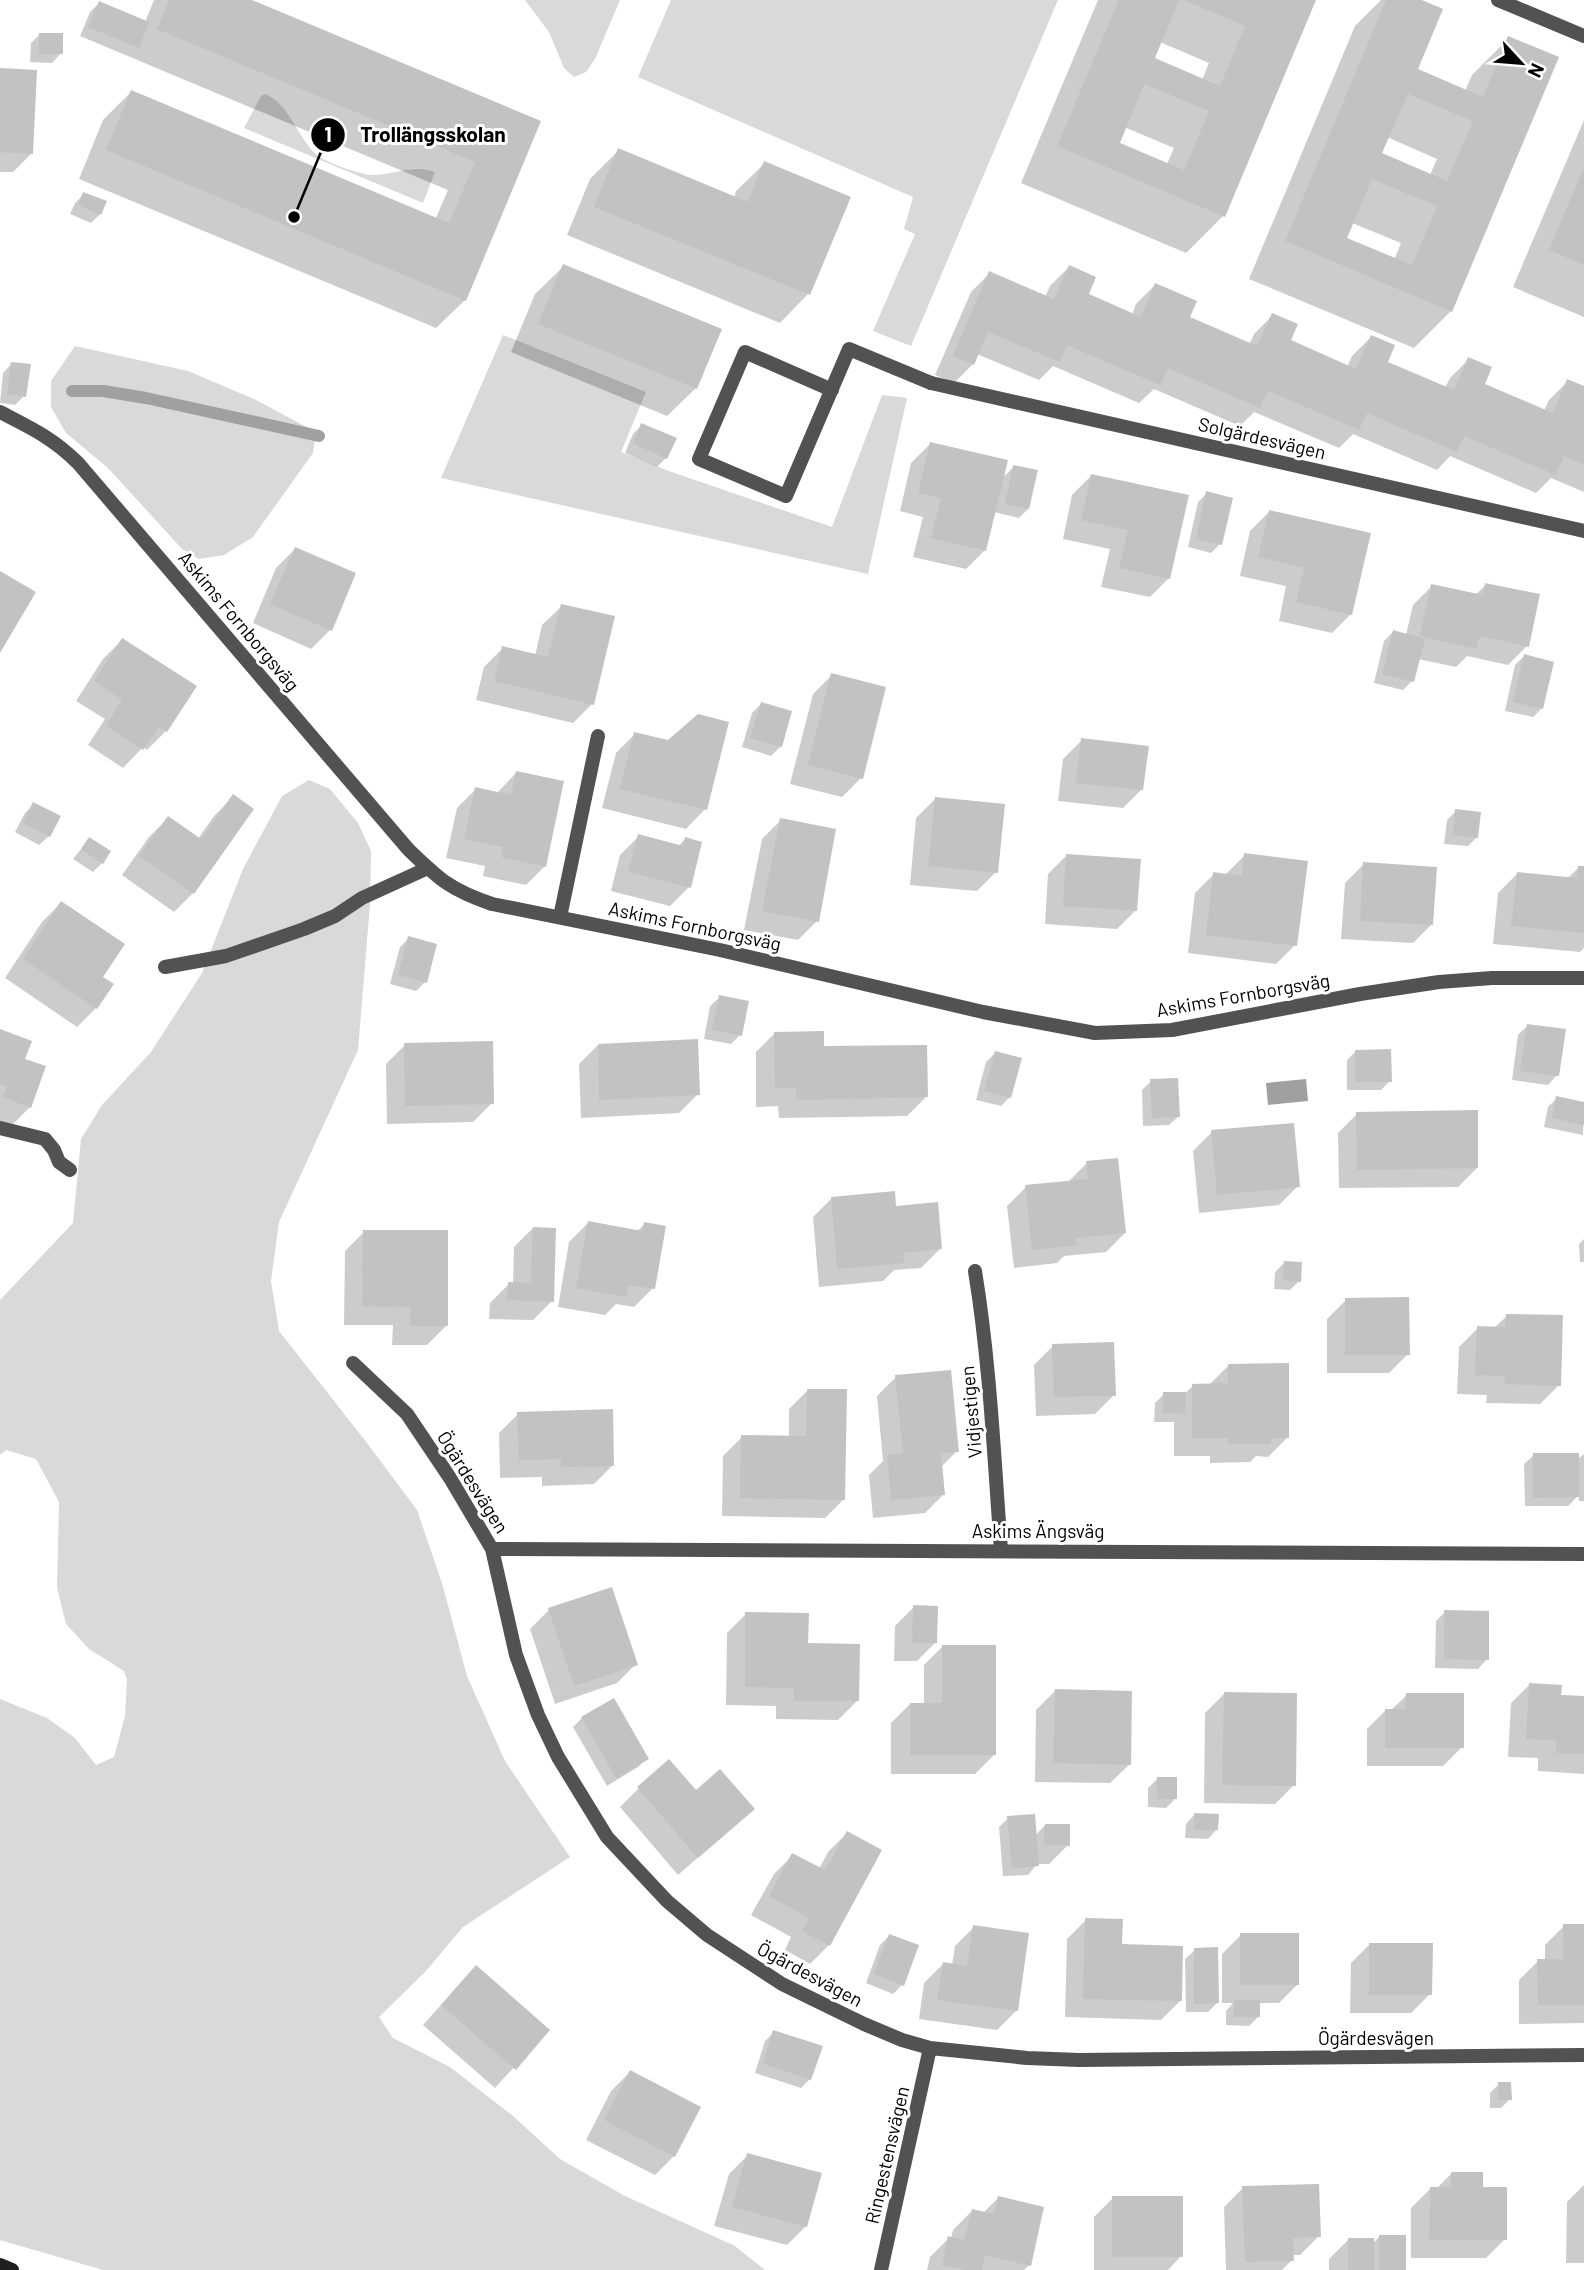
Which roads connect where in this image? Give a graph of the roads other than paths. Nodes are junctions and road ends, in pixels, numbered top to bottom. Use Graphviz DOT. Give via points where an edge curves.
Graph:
graph roads {
  1 [pos="1498,0"];
  2 [pos="1584,36"];
  3 [pos="832,390"];
  4 [pos="0,412"];
  5 [pos="1584,531"];
  6 [pos="598,736"];
  7 [pos="428,868"];
  8 [pos="559,917"];
  9 [pos="165,967"];
  10 [pos="1584,978"];
  11 [pos="0,1128"];
  12 [pos="70,1170"];
  13 [pos="975,1271"];
  14 [pos="353,1363"];
  15 [pos="492,1549"];
  16 [pos="1001,1550"];
  17 [pos="1584,1554"];
  18 [pos="930,2048"];
  19 [pos="1584,2055"];
  20 [pos="0,2265"];
  21 [pos="12,2270"];
  22 [pos="881,2270"];
  1 -- 2 [label="street"];
  3 -- 3 [label="street" via="745,352 699,459 786,496"];
  3 -- 5 [label="street, Solgärdesvägen" via="849,349 931,383"];
  4 -- 7 [label="street, Askims Fornborgsväg" via="60,444 78,463"];
  6 -- 8 [label="street"];
  7 -- 8 [label="street, Askims Fornborgsväg" via="470,897"];
  7 -- 9 [label="street" via="304,929 226,956"];
  8 -- 10 [label="street, Askims Fornborgsväg" via="1095,1033 1171,1030 1439,982"];
  11 -- 12 [label="street" via="45,1139 59,1162"];
  13 -- 16 [label="street, Vidjestigen"];
  14 -- 15 [label="street, Ögärdesvägen" via="407,1414"];
  15 -- 16 [label="street, Askims Ängsväg"];
  15 -- 18 [label="street, Ögärdesvägen" via="516,1655 538,1715 558,1757 611,1841 667,1901 743,1959 782,1984 864,2024"];
  16 -- 17 [label="street, Askims Ängsväg"];
  18 -- 19 [label="street, Ögärdesvägen" via="1079,2060"];
  18 -- 22 [label="street, Ringestensvägen"];
  20 -- 21 [label="street"];
}
